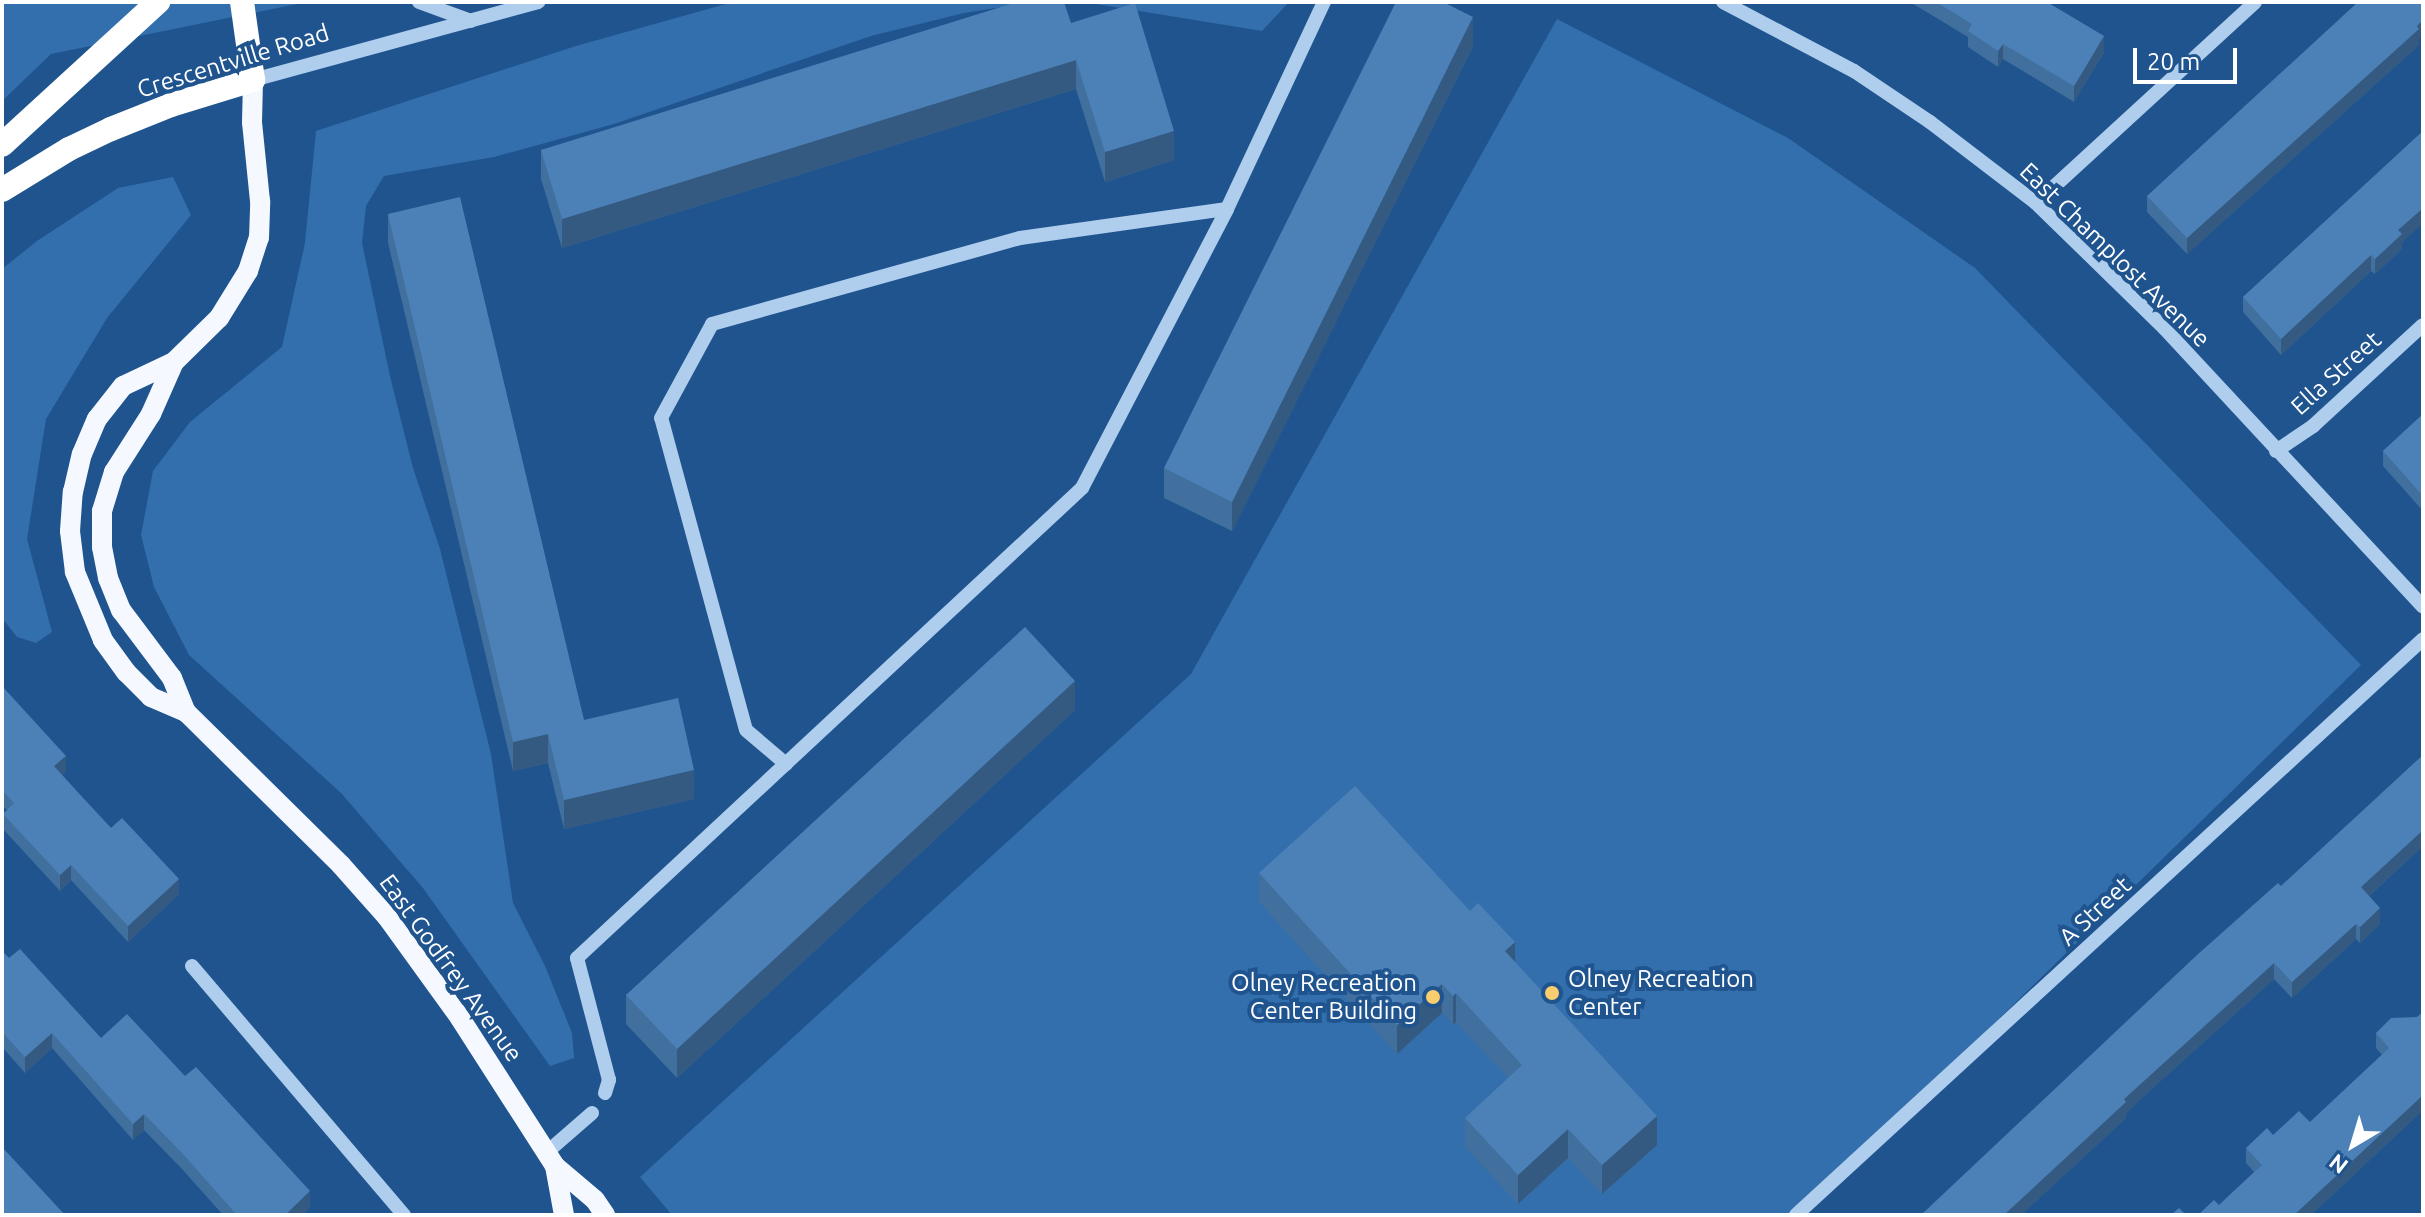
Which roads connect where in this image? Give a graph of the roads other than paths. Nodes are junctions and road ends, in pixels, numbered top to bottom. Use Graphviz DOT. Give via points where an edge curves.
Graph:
graph roads {
  1 [pos="158,2"];
  2 [pos="242,2"];
  3 [pos="419,2"];
  4 [pos="539,2"];
  5 [pos="1324,2"];
  6 [pos="1723,2"];
  7 [pos="2255,2"];
  8 [pos="471,21"];
  9 [pos="253,80"];
  10 [pos="2,145"];
  11 [pos="2,190"];
  12 [pos="2036,203"];
  13 [pos="1227,209"];
  14 [pos="2423,325"];
  15 [pos="174,362"];
  16 [pos="2276,451"];
  17 [pos="2423,607"];
  18 [pos="2423,639"];
  19 [pos="186,712"];
  20 [pos="786,764"];
  21 [pos="192,966"];
  22 [pos="605,1093"];
  23 [pos="592,1113"];
  24 [pos="551,1159"];
  25 [pos="404,1215"];
  26 [pos="564,1215"];
  27 [pos="605,1215"];
  28 [pos="1796,1215"];
  1 -- 10 [label="highway"];
  2 -- 9 [label="highway"];
  3 -- 8 [label="street"];
  4 -- 8 [label="street, Crescentville Road"];
  5 -- 13 [label="street"];
  6 -- 12 [label="street, East Champlost Avenue" via="1854,71"];
  7 -- 12 [label="street"];
  8 -- 9 [label="street, Crescentville Road"];
  9 -- 11 [label="highway, Crescentville Road" via="111,129"];
  9 -- 15 [label="main road, East Godfrey Avenue" via="259,238 234,297"];
  12 -- 16 [label="street, East Champlost Avenue" via="2165,329"];
  13 -- 20 [label="street" via="1082,488"];
  13 -- 20 [label="street" via="1020,238 712,324 661,418 746,730"];
  14 -- 16 [label="street, Ella Street" via="2313,426"];
  15 -- 19 [label="main road, East Godfrey Avenue" via="151,414 114,472 102,511 102,547 121,610 172,678"];
  15 -- 19 [label="main road, East Godfrey Avenue" via="123,386 97,419 82,454 70,531 75,572 103,640 151,697"];
  16 -- 17 [label="street, East Champlost Avenue"];
  18 -- 28 [label="street, A Street"];
  19 -- 24 [label="main road, East Godfrey Avenue" via="387,917"];
  20 -- 22 [label="street" via="577,958 609,1080"];
  21 -- 25 [label="street"];
  23 -- 24 [label="street"];
  24 -- 26 [label="main road, East Godfrey Avenue"];
  24 -- 27 [label="main road, East Godfrey Avenue"];
}
